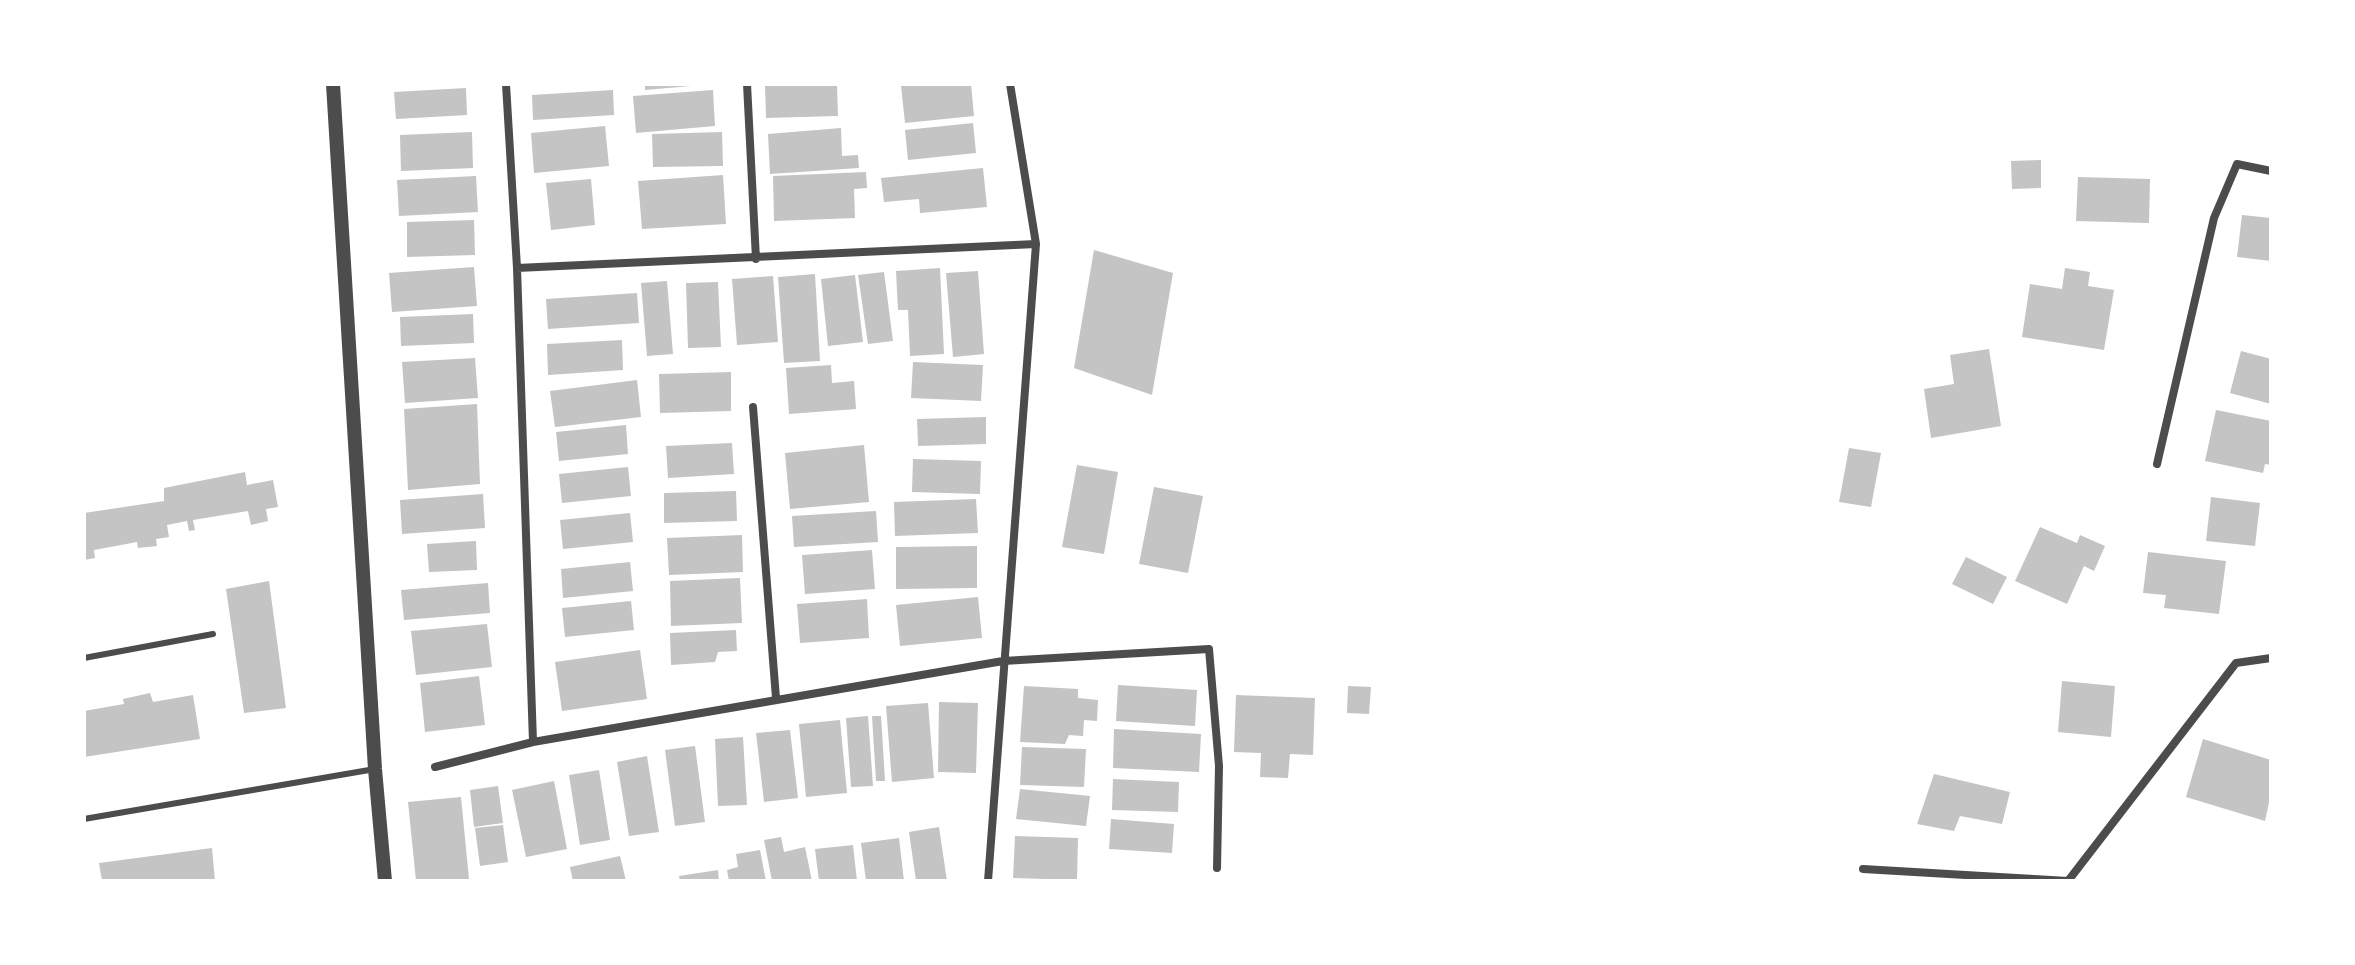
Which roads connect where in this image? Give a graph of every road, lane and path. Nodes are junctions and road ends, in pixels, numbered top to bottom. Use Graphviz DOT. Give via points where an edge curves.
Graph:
graph roads {
  1 [pos="333,84"];
  2 [pos="506,84"];
  3 [pos="747,84"];
  4 [pos="1010,84"];
  5 [pos="2271,171"];
  6 [pos="1036,244"];
  7 [pos="756,259"];
  8 [pos="517,268"];
  9 [pos="753,407"];
  10 [pos="2157,464"];
  11 [pos="213,634"];
  12 [pos="84,658"];
  13 [pos="2271,658"];
  14 [pos="1003,661"];
  15 [pos="776,698"];
  16 [pos="533,742"];
  17 [pos="435,767"];
  18 [pos="375,769"];
  19 [pos="84,819"];
  20 [pos="1217,868"];
  21 [pos="1863,869"];
  22 [pos="385,881"];
  23 [pos="988,881"];
  1 -- 18 [label="street"];
  2 -- 8 [label="street"];
  3 -- 7 [label="street"];
  4 -- 6 [label="street"];
  5 -- 10 [label="street" via="2237,164 2214,218"];
  6 -- 7 [label="street"];
  6 -- 14 [label="street"];
  7 -- 8 [label="street"];
  8 -- 16 [label="street"];
  9 -- 15 [label="street"];
  11 -- 12 [label="lane"];
  13 -- 21 [label="street" via="2236,663 2068,881"];
  14 -- 15 [label="street"];
  14 -- 20 [label="street" via="1209,649 1219,766"];
  14 -- 23 [label="street"];
  15 -- 16 [label="street"];
  16 -- 17 [label="street"];
  18 -- 19 [label="lane"];
  18 -- 22 [label="street"];
}
